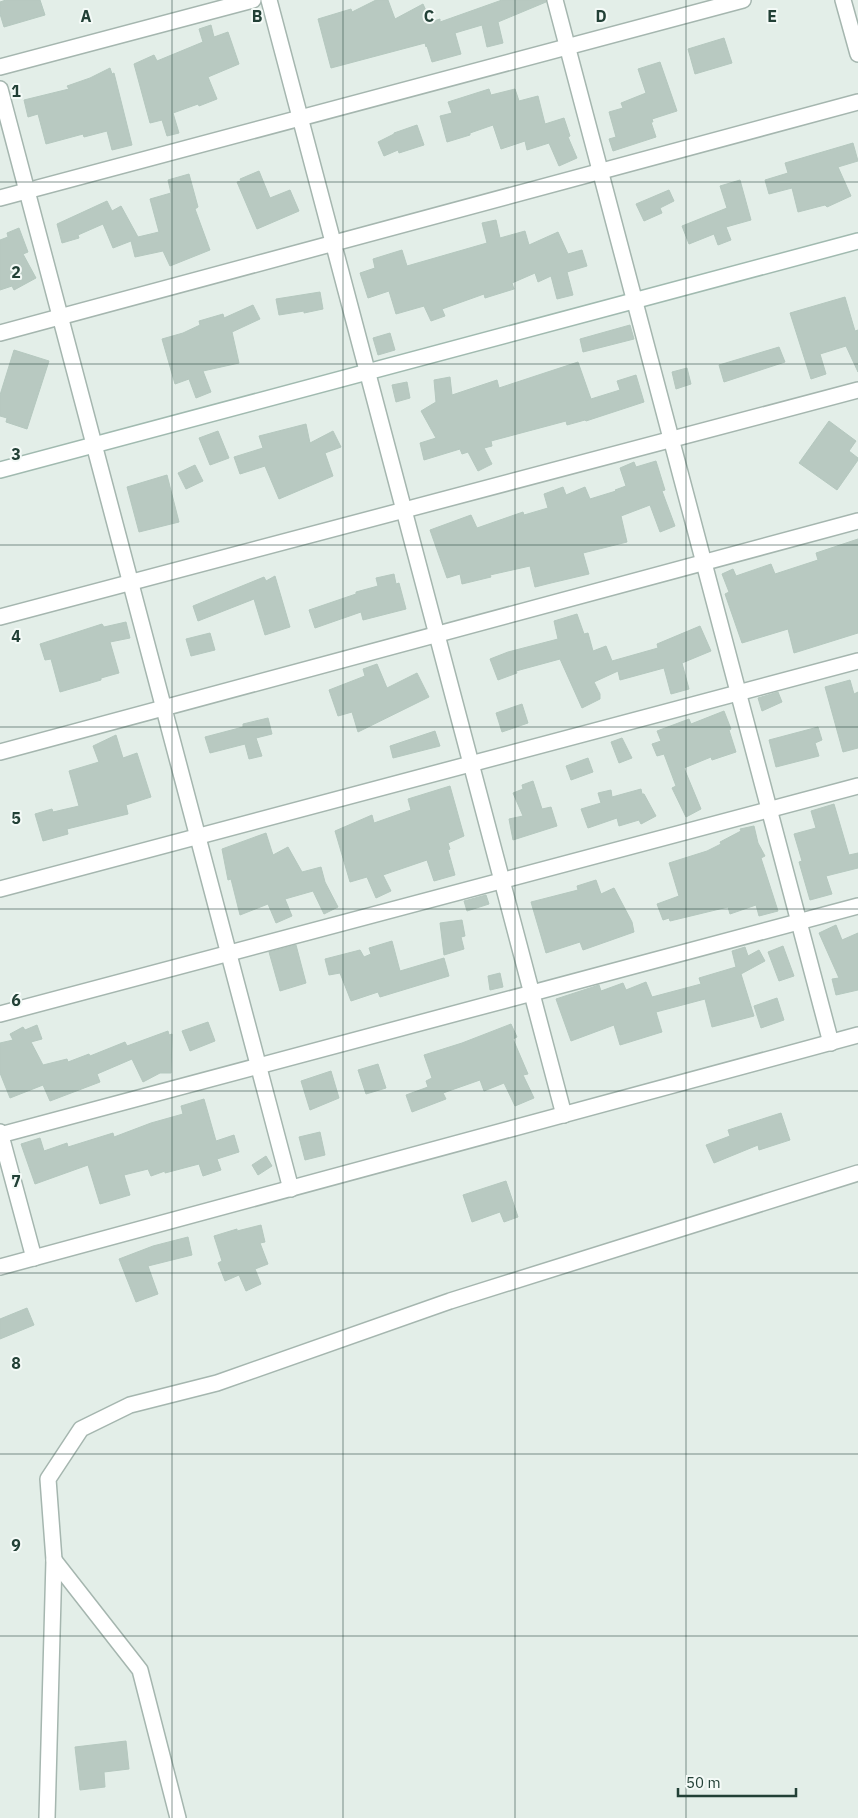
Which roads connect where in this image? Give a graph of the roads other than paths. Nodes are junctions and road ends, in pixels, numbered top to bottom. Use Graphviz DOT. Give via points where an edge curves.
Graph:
graph roads {
  1 [pos="253,0"];
  2 [pos="269,0"];
  3 [pos="555,0"];
  4 [pos="743,0"];
  5 [pos="844,0"];
  6 [pos="567,47"];
  7 [pos="858,54"];
  8 [pos="0,67"];
  9 [pos="0,90"];
  10 [pos="858,102"];
  11 [pos="300,118"];
  12 [pos="600,172"];
  13 [pos="27,191"];
  14 [pos="0,198"];
  15 [pos="858,241"];
  16 [pos="334,243"];
  17 [pos="634,301"];
  18 [pos="60,317"];
  19 [pos="0,333"];
  20 [pos="368,372"];
  21 [pos="858,390"];
  22 [pos="671,439"];
  23 [pos="94,445"];
  24 [pos="0,470"];
  25 [pos="404,510"];
  26 [pos="858,521"];
  27 [pos="704,563"];
  28 [pos="130,582"];
  29 [pos="0,616"];
  30 [pos="437,635"];
  31 [pos="858,661"];
  32 [pos="738,693"];
  33 [pos="164,708"];
  34 [pos="0,752"];
  35 [pos="472,764"];
  36 [pos="858,786"];
  37 [pos="769,810"];
  38 [pos="198,837"];
  39 [pos="502,880"];
  40 [pos="0,889"];
  41 [pos="858,906"];
  42 [pos="799,922"];
  43 [pos="229,953"];
  44 [pos="532,993"];
  45 [pos="0,1014"];
  46 [pos="858,1036"];
  47 [pos="831,1043"];
  48 [pos="258,1066"];
  49 [pos="564,1115"];
  50 [pos="0,1134"];
  51 [pos="858,1173"];
  52 [pos="291,1189"];
  53 [pos="34,1258"];
  54 [pos="0,1267"];
  55 [pos="54,1560"];
  56 [pos="47,1818"];
  57 [pos="178,1818"];
  1 -- 8 [label="street"];
  2 -- 11 [label="street"];
  3 -- 6 [label="street"];
  4 -- 6 [label="street"];
  5 -- 7 [label="street"];
  6 -- 11 [label="street"];
  6 -- 12 [label="street"];
  9 -- 13 [label="street"];
  10 -- 12 [label="street"];
  11 -- 13 [label="street"];
  11 -- 16 [label="street"];
  12 -- 16 [label="street"];
  12 -- 17 [label="street"];
  13 -- 14 [label="street"];
  13 -- 18 [label="street"];
  15 -- 17 [label="street"];
  16 -- 18 [label="street"];
  16 -- 20 [label="street"];
  17 -- 20 [label="street"];
  17 -- 22 [label="street"];
  18 -- 19 [label="street"];
  18 -- 23 [label="street"];
  20 -- 23 [label="street"];
  20 -- 25 [label="street"];
  21 -- 22 [label="street"];
  22 -- 25 [label="street"];
  22 -- 27 [label="street"];
  23 -- 24 [label="street"];
  23 -- 28 [label="street"];
  25 -- 28 [label="street"];
  25 -- 30 [label="street"];
  26 -- 27 [label="street"];
  27 -- 30 [label="street"];
  27 -- 32 [label="street"];
  28 -- 29 [label="street"];
  28 -- 33 [label="street"];
  30 -- 33 [label="street"];
  30 -- 35 [label="street"];
  31 -- 32 [label="street"];
  32 -- 35 [label="street"];
  32 -- 37 [label="street"];
  33 -- 34 [label="street"];
  33 -- 38 [label="street"];
  35 -- 38 [label="street"];
  35 -- 39 [label="street"];
  36 -- 37 [label="street"];
  37 -- 39 [label="street"];
  37 -- 42 [label="street"];
  38 -- 40 [label="street"];
  38 -- 43 [label="street"];
  39 -- 43 [label="street"];
  39 -- 44 [label="street"];
  41 -- 42 [label="street"];
  42 -- 44 [label="street"];
  42 -- 47 [label="street"];
  43 -- 45 [label="street"];
  43 -- 48 [label="street"];
  44 -- 48 [label="street"];
  44 -- 49 [label="street"];
  46 -- 47 [label="street"];
  47 -- 49 [label="street"];
  48 -- 50 [label="street"];
  48 -- 52 [label="street"];
  49 -- 52 [label="street"];
  50 -- 53 [label="street"];
  51 -- 55 [label="street" via="450,1301 217,1383 130,1405 81,1429 48,1479"];
  52 -- 53 [label="street"];
  53 -- 54 [label="street"];
  55 -- 56 [label="street"];
  55 -- 57 [label="street" via="140,1670"];
}
